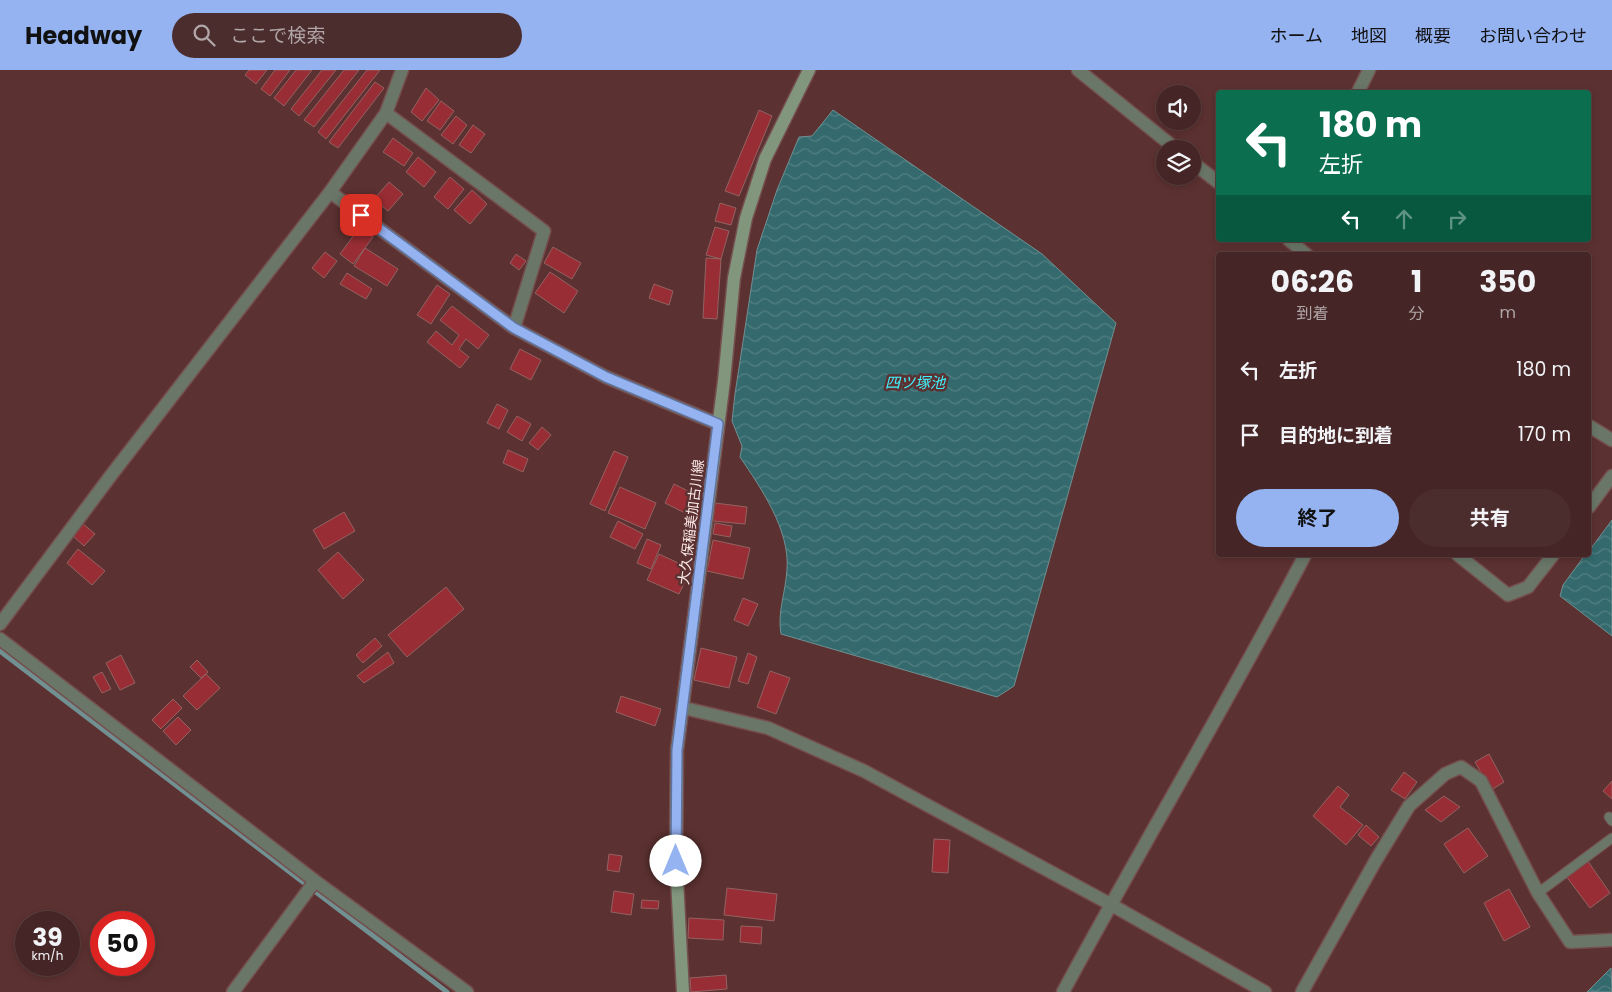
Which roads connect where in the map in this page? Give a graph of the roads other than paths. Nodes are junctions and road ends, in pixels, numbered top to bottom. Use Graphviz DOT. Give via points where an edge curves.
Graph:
graph roads {
  1 [pos="402,70"];
  2 [pos="809,70"];
  3 [pos="1078,70"];
  4 [pos="1369,70"];
  5 [pos="1359,90"];
  6 [pos="386,113"];
  7 [pos="1165,140"];
  8 [pos="1201,169"];
  9 [pos="1216,181"];
  10 [pos="330,192"];
  11 [pos="1291,242"];
  12 [pos="1303,252"];
  13 [pos="514,328"];
  14 [pos="718,424"];
  15 [pos="1591,427"];
  16 [pos="1612,440"];
  17 [pos="1612,476"];
  18 [pos="1591,504"];
  19 [pos="1304,557"];
  20 [pos="1461,557"];
  21 [pos="1551,557"];
  22 [pos="0,624"];
  23 [pos="0,639"];
  24 [pos="684,708"];
  25 [pos="1612,838"];
  26 [pos="315,881"];
  27 [pos="1538,892"];
  28 [pos="1110,904"];
  29 [pos="1612,940"];
  30 [pos="233,992"];
  31 [pos="468,992"];
  32 [pos="683,992"];
  33 [pos="1063,992"];
  34 [pos="1265,992"];
  35 [pos="1302,992"];
  1 -- 6 [label="street"];
  2 -- 14 [label="main road, 大久保稲美加古川線" via="765,159 746,218 734,278"];
  3 -- 7 [label="street"];
  4 -- 5 [label="street"];
  6 -- 10 [label="street"];
  6 -- 13 [label="street" via="544,231"];
  8 -- 9 [label="street"];
  10 -- 13 [label="street"];
  10 -- 22 [label="street"];
  11 -- 12 [label="street"];
  13 -- 14 [label="street" via="606,377"];
  14 -- 24 [label="main road, 大久保稲美加古川線"];
  15 -- 16 [label="street"];
  17 -- 18 [label="street"];
  19 -- 28 [label="street"];
  20 -- 21 [label="street" via="1508,594 1528,587"];
  23 -- 26 [label="street"];
  24 -- 28 [label="street" via="768,728 864,771"];
  24 -- 32 [label="main road, 大久保稲美加古川線" via="677,750 676,861"];
  25 -- 27 [label="lane"];
  26 -- 30 [label="street"];
  26 -- 31 [label="street"];
  27 -- 29 [label="street" via="1570,942"];
  27 -- 35 [label="street" via="1481,781 1461,767 1445,774 1409,806"];
  28 -- 33 [label="street"];
  28 -- 34 [label="street"];
}
